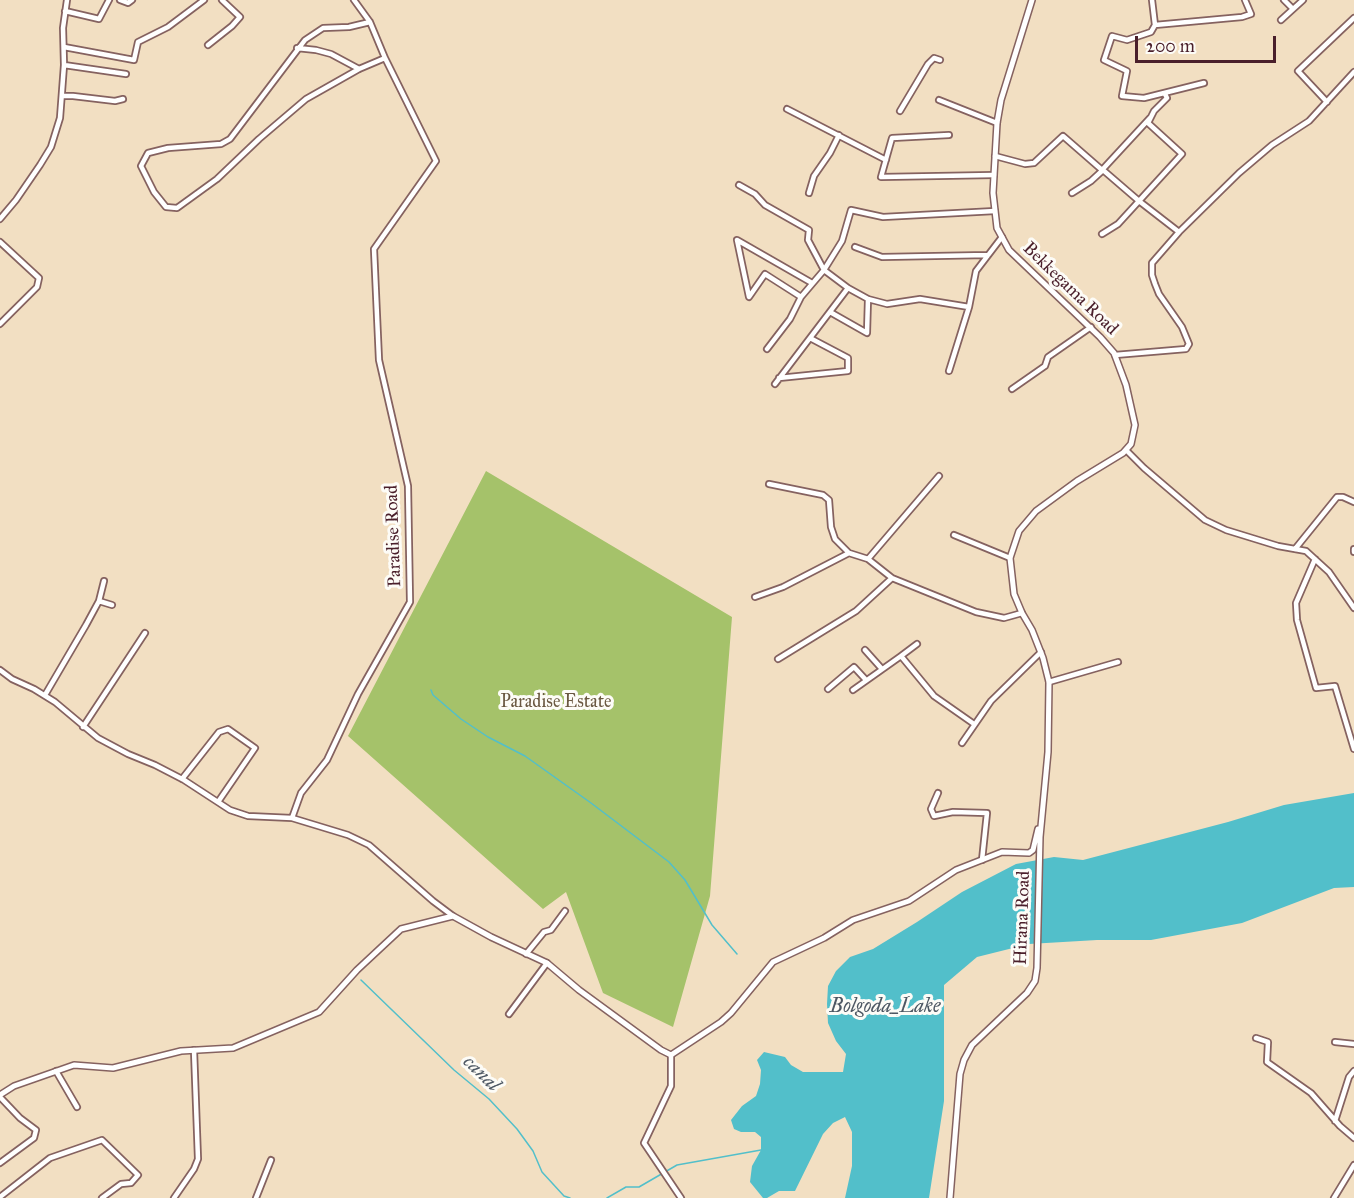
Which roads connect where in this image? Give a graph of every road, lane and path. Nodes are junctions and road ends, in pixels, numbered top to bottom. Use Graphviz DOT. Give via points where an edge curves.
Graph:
graph roads {
  1 [pos="67,0"];
  2 [pos="109,0"];
  3 [pos="120,0"];
  4 [pos="132,0"];
  5 [pos="204,0"];
  6 [pos="222,0"];
  7 [pos="354,0"];
  8 [pos="1032,0"];
  9 [pos="1152,0"];
  10 [pos="1245,0"];
  11 [pos="1284,0"];
  12 [pos="1303,0"];
  13 [pos="1293,9"];
  14 [pos="65,11"];
  15 [pos="1354,18"];
  16 [pos="1281,20"];
  17 [pos="370,21"];
  18 [pos="1155,25"];
  19 [pos="208,45"];
  20 [pos="64,48"];
  21 [pos="297,48"];
  22 [pos="385,58"];
  23 [pos="940,60"];
  24 [pos="64,65"];
  25 [pos="359,69"];
  26 [pos="1354,72"];
  27 [pos="126,74"];
  28 [pos="1204,83"];
  29 [pos="1165,94"];
  30 [pos="63,96"];
  31 [pos="123,99"];
  32 [pos="939,100"];
  33 [pos="1327,102"];
  34 [pos="787,109"];
  35 [pos="900,111"];
  36 [pos="1150,118"];
  37 [pos="997,123"];
  38 [pos="839,135"];
  39 [pos="949,135"];
  40 [pos="995,156"];
  41 [pos="886,160"];
  42 [pos="1102,170"];
  43 [pos="994,175"];
  44 [pos="740,185"];
  45 [pos="809,193"];
  46 [pos="1072,193"];
  47 [pos="1139,201"];
  48 [pos="995,211"];
  49 [pos="0,219"];
  50 [pos="1179,232"];
  51 [pos="1102,234"];
  52 [pos="1002,237"];
  53 [pos="0,242"];
  54 [pos="855,247"];
  55 [pos="988,255"];
  56 [pos="824,270"];
  57 [pos="812,283"];
  58 [pos="848,288"];
  59 [pos="801,297"];
  60 [pos="868,299"];
  61 [pos="969,307"];
  62 [pos="830,312"];
  63 [pos="0,324"];
  64 [pos="1090,327"];
  65 [pos="810,338"];
  66 [pos="767,350"];
  67 [pos="1114,355"];
  68 [pos="949,370"];
  69 [pos="779,378"];
  70 [pos="774,384"];
  71 [pos="1012,389"];
  72 [pos="1126,450"];
  73 [pos="939,476"];
  74 [pos="769,484"];
  75 [pos="1354,502"];
  76 [pos="954,535"];
  77 [pos="1295,549"];
  78 [pos="849,553"];
  79 [pos="1010,558"];
  80 [pos="868,559"];
  81 [pos="1315,559"];
  82 [pos="892,578"];
  83 [pos="104,581"];
  84 [pos="755,597"];
  85 [pos="99,601"];
  86 [pos="112,605"];
  87 [pos="1354,608"];
  88 [pos="1022,613"];
  89 [pos="145,633"];
  90 [pos="917,644"];
  91 [pos="865,650"];
  92 [pos="1041,652"];
  93 [pos="901,656"];
  94 [pos="778,659"];
  95 [pos="1118,662"];
  96 [pos="882,669"];
  97 [pos="0,670"];
  98 [pos="866,680"];
  99 [pos="1049,682"];
  100 [pos="828,689"];
  101 [pos="853,690"];
  102 [pos="45,695"];
  103 [pos="974,724"];
  104 [pos="83,727"];
  105 [pos="962,743"];
  106 [pos="1354,749"];
  107 [pos="182,779"];
  108 [pos="938,793"];
  109 [pos="218,802"];
  110 [pos="292,818"];
  111 [pos="1041,825"];
  112 [pos="982,860"];
  113 [pos="565,911"];
  114 [pos="453,916"];
  115 [pos="526,954"];
  116 [pos="547,963"];
  117 [pos="509,1014"];
  118 [pos="1256,1038"];
  119 [pos="1335,1042"];
  120 [pos="1354,1044"];
  121 [pos="195,1050"];
  122 [pos="671,1054"];
  123 [pos="56,1071"];
  124 [pos="1354,1071"];
  125 [pos="0,1096"];
  126 [pos="77,1107"];
  127 [pos="1335,1121"];
  128 [pos="1354,1138"];
  129 [pos="271,1160"];
  130 [pos="0,1163"];
  131 [pos="1354,1165"];
  132 [pos="0,1198"];
  133 [pos="102,1198"];
  134 [pos="174,1198"];
  135 [pos="256,1198"];
  136 [pos="681,1198"];
  137 [pos="950,1198"];
  138 [pos="1335,1198"];
  1 -- 14 [label="street"];
  2 -- 14 [label="street" via="99,19"];
  3 -- 4 [label="street"];
  5 -- 20 [label="street" via="168,27 138,42 134,60"];
  6 -- 19 [label="street" via="240,17"];
  7 -- 17 [label="street, Paradise Road"];
  8 -- 37 [label="street, Bekkegama Road"];
  9 -- 18 [label="street"];
  10 -- 18 [label="street" via="1251,14 1242,17"];
  11 -- 13 [label="street"];
  12 -- 13 [label="street"];
  13 -- 16 [label="street"];
  14 -- 20 [label="street"];
  15 -- 33 [label="street" via="1298,71"];
  17 -- 21 [label="street" via="324,28"];
  17 -- 22 [label="street, Paradise Road"];
  18 -- 29 [label="street" via="1151,32 1127,40 1112,36 1104,60 1127,71 1122,96 1144,98"];
  20 -- 24 [label="street"];
  21 -- 25 [label="street" via="331,54"];
  21 -- 25 [label="street" via="230,138 221,144 148,153 141,166 166,207 177,208 217,179 306,99"];
  22 -- 25 [label="street"];
  22 -- 110 [label="street, Paradise Road" via="436,161 374,249 379,360 408,486 410,602 358,694 327,760 301,793"];
  23 -- 35 [label="street" via="934,58 928,64"];
  24 -- 27 [label="street"];
  24 -- 30 [label="street"];
  26 -- 33 [label="street"];
  28 -- 29 [label="street"];
  29 -- 36 [label="street" via="1167,98"];
  30 -- 31 [label="street"];
  30 -- 49 [label="street" via="51,147"];
  32 -- 37 [label="street"];
  33 -- 50 [label="street" via="1309,122 1272,145 1239,173"];
  34 -- 38 [label="street"];
  36 -- 42 [label="street"];
  36 -- 47 [label="street" via="1148,123 1182,154"];
  37 -- 40 [label="street, Bekkegama Road"];
  38 -- 41 [label="street"];
  38 -- 45 [label="street" via="814,176"];
  39 -- 41 [label="street" via="891,138"];
  40 -- 42 [label="street" via="1034,163 1063,136"];
  40 -- 43 [label="street, Bekkegama Road"];
  41 -- 43 [label="street" via="881,177"];
  42 -- 46 [label="street"];
  42 -- 47 [label="street"];
  43 -- 48 [label="street, Bekkegama Road"];
  44 -- 56 [label="street" via="765,205 809,230 808,240"];
  47 -- 50 [label="street"];
  47 -- 51 [label="street" via="1118,224"];
  48 -- 52 [label="street, Bekkegama Road"];
  48 -- 56 [label="street" via="883,217 851,210 842,241"];
  50 -- 67 [label="street" via="1152,263 1152,275 1189,344 1186,349"];
  52 -- 55 [label="street"];
  52 -- 64 [label="street, Bekkegama Road" via="1009,250"];
  53 -- 63 [label="street" via="39,278 37,287"];
  54 -- 55 [label="street" via="882,257"];
  55 -- 61 [label="street" via="976,271"];
  56 -- 57 [label="street"];
  56 -- 58 [label="street"];
  57 -- 59 [label="street"];
  57 -- 59 [label="street" via="736,240 749,297 765,274"];
  58 -- 60 [label="street"];
  58 -- 62 [label="street"];
  59 -- 66 [label="street"];
  60 -- 61 [label="street" via="887,304 920,299"];
  60 -- 62 [label="street" via="867,333"];
  61 -- 68 [label="street"];
  62 -- 65 [label="street"];
  64 -- 67 [label="street, Bekkegama Road"];
  64 -- 71 [label="street"];
  65 -- 69 [label="street"];
  65 -- 69 [label="street" via="848,358 848,371"];
  67 -- 72 [label="street, Bekkegama Road" via="1135,425"];
  69 -- 70 [label="street"];
  72 -- 77 [label="street" via="1205,520 1226,530"];
  72 -- 79 [label="street" via="1036,511 1019,531"];
  73 -- 80 [label="street"];
  74 -- 78 [label="street" via="823,495 829,500 835,538"];
  75 -- 77 [label="street" via="1337,497"];
  76 -- 79 [label="street"];
  77 -- 81 [label="street" via="1306,551"];
  78 -- 80 [label="street"];
  78 -- 84 [label="street"];
  79 -- 88 [label="street" via="1014,594"];
  80 -- 82 [label="street"];
  81 -- 87 [label="street"];
  81 -- 106 [label="street" via="1296,603 1296,620 1316,688 1335,686"];
  82 -- 88 [label="street" via="976,612 1005,618"];
  82 -- 94 [label="street" via="856,611"];
  83 -- 85 [label="street"];
  85 -- 86 [label="street"];
  85 -- 102 [label="street"];
  88 -- 92 [label="street"];
  89 -- 104 [label="street"];
  90 -- 93 [label="street"];
  91 -- 96 [label="street"];
  92 -- 99 [label="street"];
  92 -- 103 [label="street" via="991,701"];
  93 -- 96 [label="street"];
  93 -- 103 [label="street" via="934,696"];
  95 -- 99 [label="street"];
  96 -- 98 [label="street"];
  97 -- 102 [label="street"];
  98 -- 100 [label="street" via="854,667"];
  98 -- 101 [label="street"];
  99 -- 111 [label="street, Hirana Road"];
  102 -- 104 [label="street"];
  103 -- 105 [label="street"];
  104 -- 107 [label="street"];
  107 -- 109 [label="street"];
  107 -- 109 [label="street" via="219,732 228,729 255,748"];
  108 -- 112 [label="street" via="931,809 934,816 987,813"];
  109 -- 110 [label="street" via="248,816"];
  110 -- 114 [label="street" via="369,845"];
  111 -- 112 [label="street" via="1029,853 1002,852"];
  111 -- 137 [label="street, Hirana Road" via="1035,981 972,1045 964,1060"];
  112 -- 122 [label="street" via="956,870 909,901 854,920 773,962 731,1013"];
  113 -- 115 [label="street"];
  114 -- 115 [label="street"];
  114 -- 121 [label="street" via="401,929 319,1012 233,1048"];
  115 -- 116 [label="street"];
  116 -- 117 [label="street"];
  116 -- 122 [label="street"];
  118 -- 127 [label="street" via="1268,1042 1268,1062 1311,1094"];
  119 -- 120 [label="street"];
  121 -- 123 [label="street" via="113,1068 74,1065"];
  121 -- 134 [label="street" via="198,1159"];
  122 -- 136 [label="street" via="671,1086 644,1143"];
  123 -- 125 [label="street" via="14,1086"];
  123 -- 126 [label="street"];
  124 -- 127 [label="street"];
  125 -- 130 [label="street" via="36,1130 34,1138"];
  127 -- 128 [label="street"];
  129 -- 135 [label="street"];
  131 -- 138 [label="street"];
  132 -- 133 [label="street" via="50,1158 102,1140 138,1175"];
}
